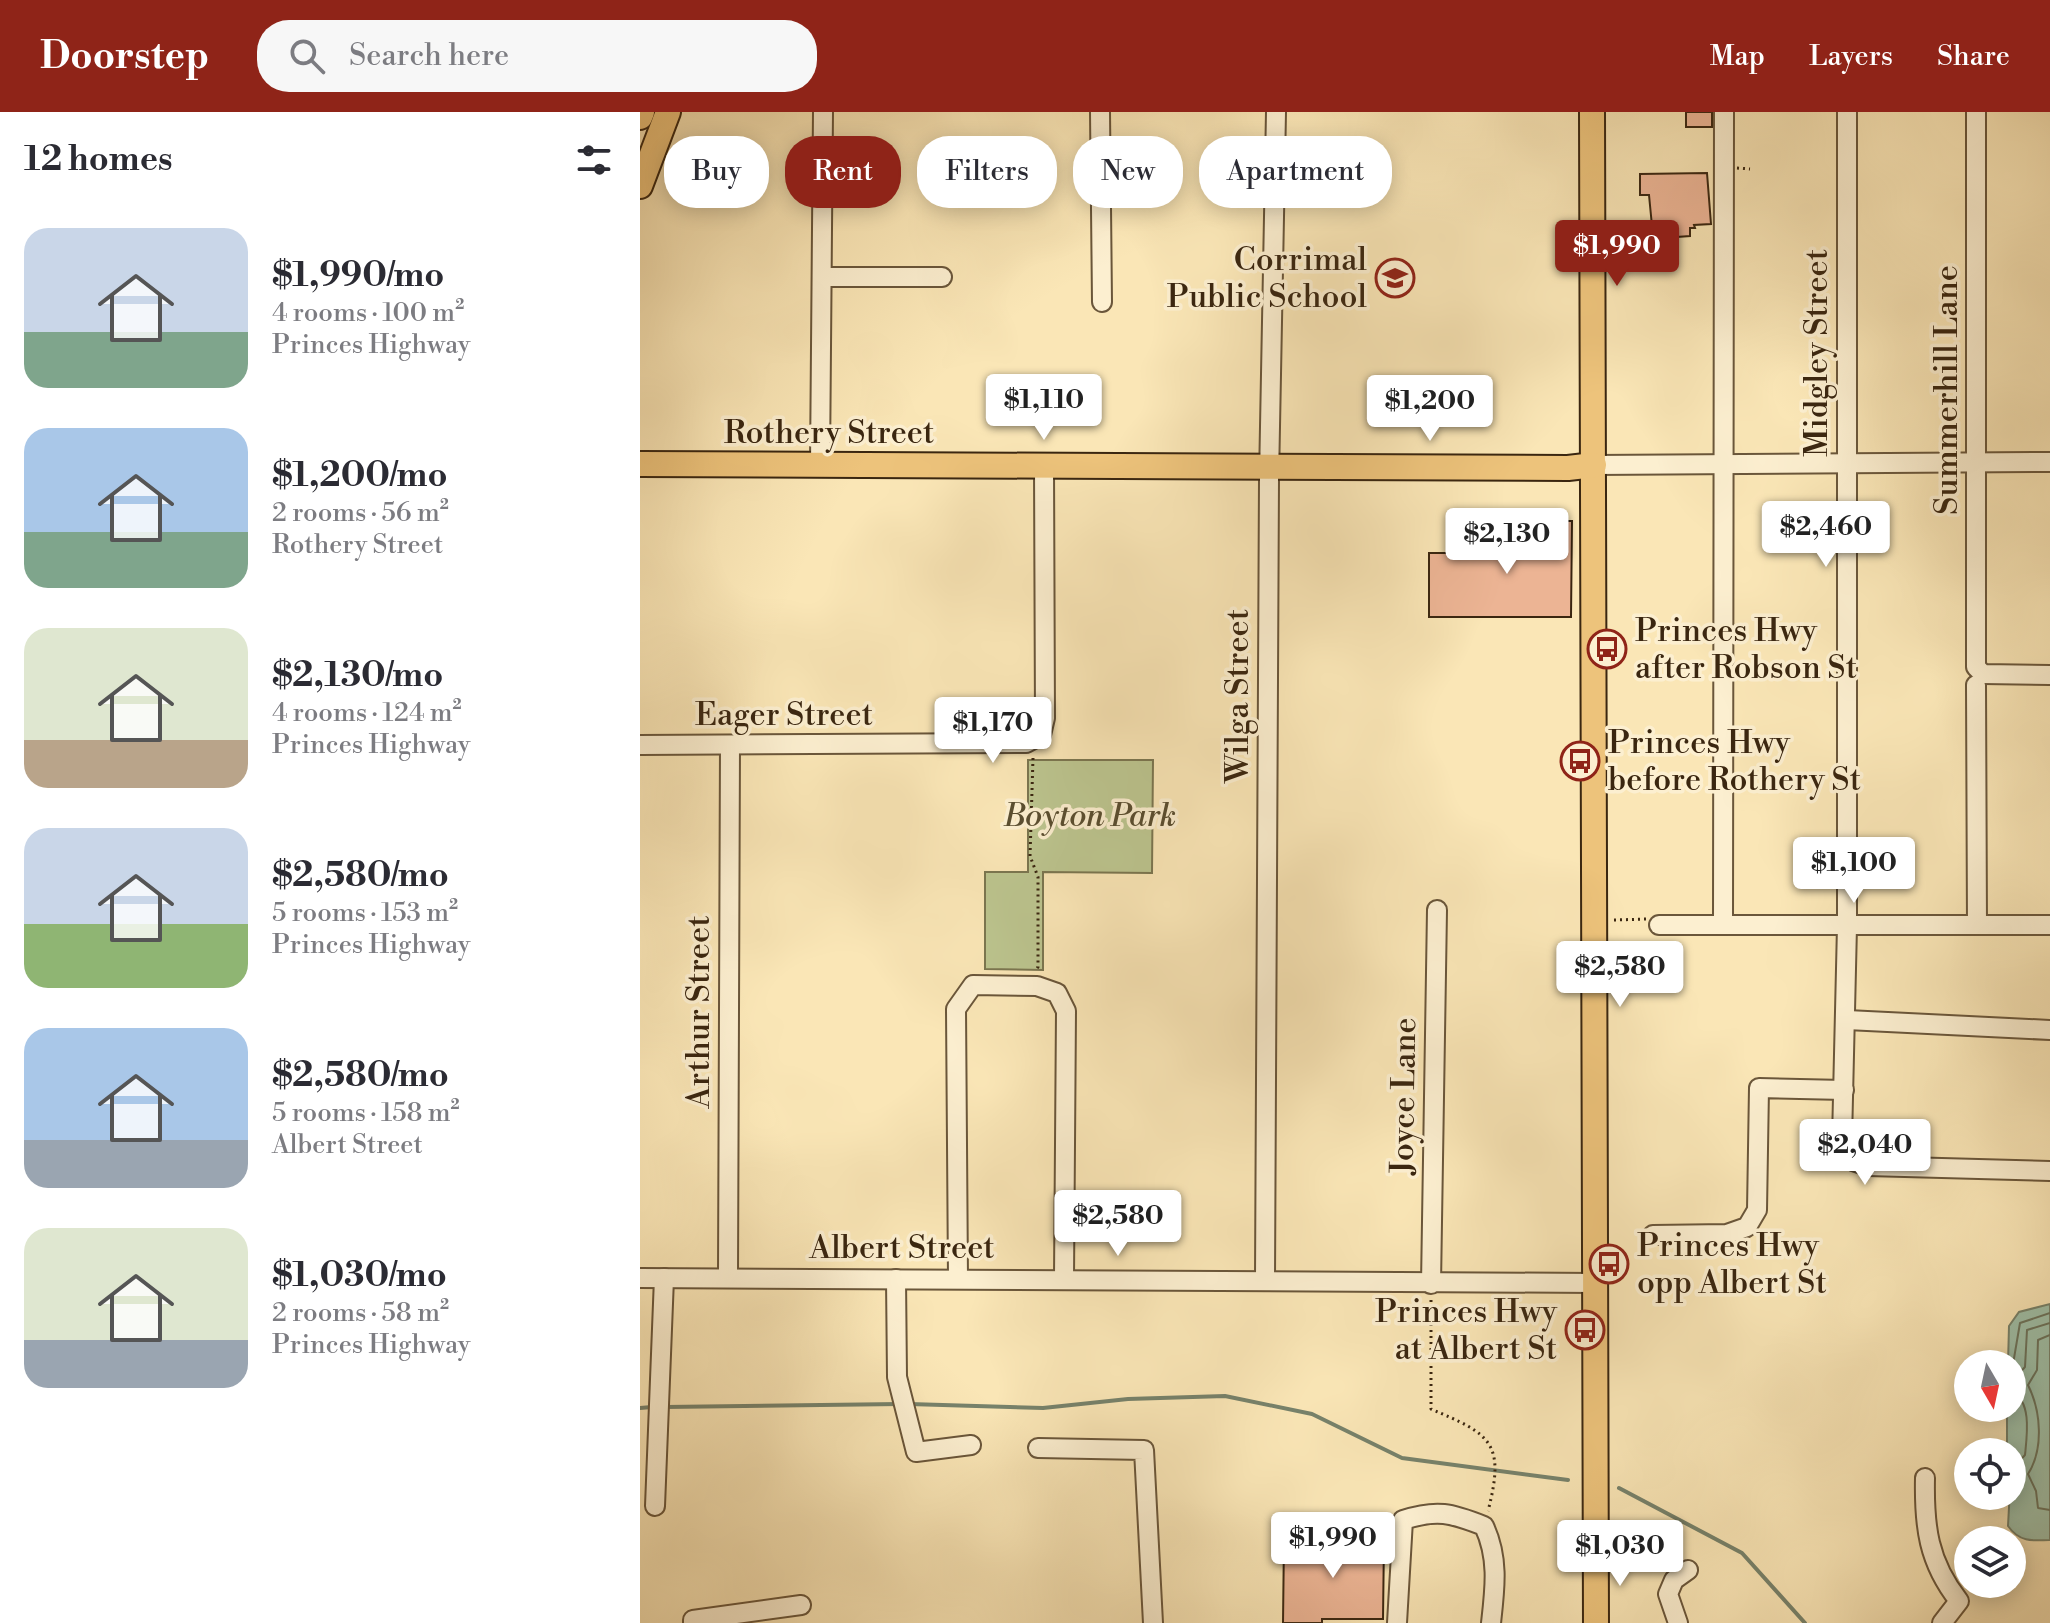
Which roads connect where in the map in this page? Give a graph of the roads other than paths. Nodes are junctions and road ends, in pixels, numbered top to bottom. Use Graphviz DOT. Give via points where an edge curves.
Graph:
graph roads {
  1 [pos="668,112"];
  2 [pos="823,112"];
  3 [pos="1100,112"];
  4 [pos="1276,112"];
  5 [pos="1592,112"];
  6 [pos="1724,112"];
  7 [pos="1847,112"];
  8 [pos="1976,112"];
  9 [pos="640,186"];
  10 [pos="822,277"];
  11 [pos="942,277"];
  12 [pos="1102,302"];
  13 [pos="1723,461"];
  14 [pos="1847,462"];
  15 [pos="1976,462"];
  16 [pos="2050,462"];
  17 [pos="640,464"];
  18 [pos="820,464"];
  19 [pos="1594,465"];
  20 [pos="1044,466"];
  21 [pos="1269,466"];
  22 [pos="2050,675"];
  23 [pos="1976,676"];
  24 [pos="640,745"];
  25 [pos="730,745"];
  26 [pos="1437,910"];
  27 [pos="1657,922"];
  28 [pos="1723,925"];
  29 [pos="1977,925"];
  30 [pos="2050,925"];
  31 [pos="1847,926"];
  32 [pos="1847,1020"];
  33 [pos="2050,1030"];
  34 [pos="1844,1090"];
  35 [pos="2050,1171"];
  36 [pos="1653,1235"];
  37 [pos="640,1278"];
  38 [pos="664,1278"];
  39 [pos="728,1278"];
  40 [pos="958,1278"];
  41 [pos="1064,1278"];
  42 [pos="896,1279"];
  43 [pos="1265,1279"];
  44 [pos="1596,1283"];
  45 [pos="1431,1284"];
  46 [pos="971,1445"];
  47 [pos="1038,1448"];
  48 [pos="1925,1478"];
  49 [pos="655,1506"];
  50 [pos="1688,1570"];
  51 [pos="801,1605"];
  52 [pos="693,1623"];
  53 [pos="1153,1623"];
  54 [pos="1397,1623"];
  55 [pos="1491,1623"];
  56 [pos="1596,1623"];
  57 [pos="1678,1623"];
  58 [pos="1942,1623"];
  1 -- 9 [label="main road"];
  2 -- 10 [label="street"];
  3 -- 12 [label="street"];
  4 -- 21 [label="street, Wilga Street"];
  5 -- 19 [label="main road"];
  6 -- 13 [label="street"];
  7 -- 14 [label="street, Midgley Street"];
  8 -- 15 [label="street, Summerhill Lane"];
  10 -- 11 [label="street"];
  10 -- 18 [label="street"];
  13 -- 14 [label="street"];
  13 -- 19 [label="street"];
  13 -- 28 [label="street"];
  14 -- 15 [label="street"];
  14 -- 31 [label="street, Midgley Street"];
  15 -- 16 [label="street"];
  15 -- 23 [label="street, Summerhill Lane"];
  17 -- 18 [label="main road, Rothery Street"];
  18 -- 20 [label="main road, Rothery Street"];
  19 -- 21 [label="main road, Rothery Street"];
  19 -- 44 [label="main road"];
  20 -- 21 [label="main road, Rothery Street"];
  20 -- 25 [label="street, Eager Street" via="1041,735 1026,743"];
  21 -- 43 [label="street, Wilga Street"];
  22 -- 23 [label="street"];
  23 -- 29 [label="street, Summerhill Lane"];
  24 -- 25 [label="street, Eager Street"];
  25 -- 39 [label="street, Arthur Street"];
  26 -- 45 [label="street, Joyce Lane"];
  27 -- 28 [label="street"];
  28 -- 31 [label="street"];
  29 -- 30 [label="street"];
  29 -- 31 [label="street"];
  31 -- 32 [label="street, Midgley Street"];
  32 -- 33 [label="street"];
  32 -- 34 [label="street, Midgley Street"];
  34 -- 35 [label="street, Midgley Street" via="1842,1140 1848,1156 1859,1165"];
  34 -- 36 [label="street" via="1759,1088 1757,1210 1747,1227 1727,1234"];
  37 -- 38 [label="street, Albert Street"];
  38 -- 39 [label="street, Albert Street"];
  38 -- 49 [label="street"];
  39 -- 42 [label="street, Albert Street"];
  40 -- 41 [label="street, Albert Street"];
  40 -- 41 [label="street" via="956,1009 973,985 1036,986 1057,993 1066,1011"];
  40 -- 42 [label="street, Albert Street"];
  41 -- 43 [label="street, Albert Street"];
  42 -- 46 [label="street" via="897,1377 916,1452"];
  43 -- 45 [label="street, Albert Street"];
  44 -- 45 [label="street, Albert Street"];
  44 -- 56 [label="main road"];
  47 -- 53 [label="street" via="1144,1450"];
  48 -- 58 [label="street" via="1926,1536 1945,1583 1959,1601"];
  50 -- 57 [label="street" via="1674,1580 1668,1594"];
  51 -- 52 [label="street"];
  54 -- 55 [label="street" via="1403,1520 1428,1511 1484,1526 1494,1548"];
}
